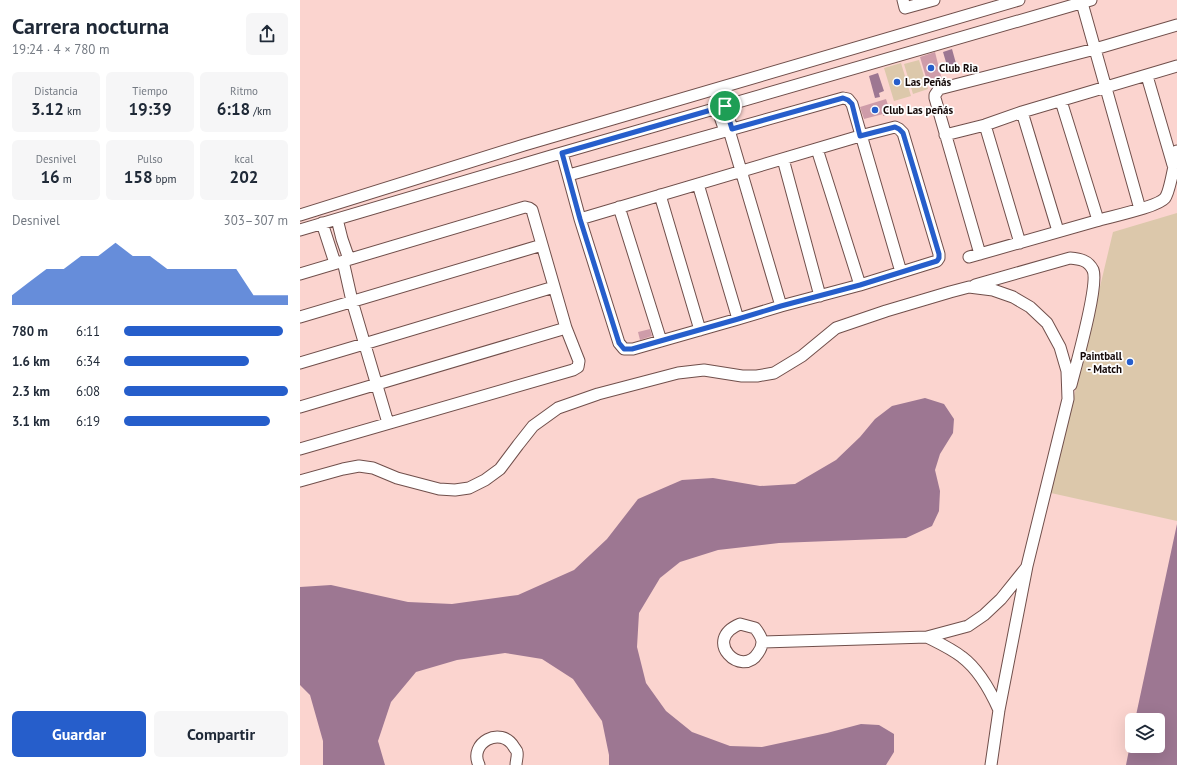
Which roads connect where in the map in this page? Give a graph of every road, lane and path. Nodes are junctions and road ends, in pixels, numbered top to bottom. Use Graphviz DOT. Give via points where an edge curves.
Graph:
graph roads {
  1 [pos="903,0"];
  2 [pos="934,0"];
  3 [pos="1019,0"];
  4 [pos="1086,1"];
  5 [pos="1177,25"];
  6 [pos="883,40"];
  7 [pos="1095,49"];
  8 [pos="889,58"];
  9 [pos="1177,66"];
  10 [pos="1147,76"];
  11 [pos="1106,88"];
  12 [pos="1061,101"];
  13 [pos="721,107"];
  14 [pos="1022,112"];
  15 [pos="985,125"];
  16 [pos="729,130"];
  17 [pos="945,135"];
  18 [pos="860,136"];
  19 [pos="546,139"];
  20 [pos="817,149"];
  21 [pos="1177,150"];
  22 [pos="562,153"];
  23 [pos="551,156"];
  24 [pos="783,159"];
  25 [pos="1174,166"];
  26 [pos="740,172"];
  27 [pos="569,175"];
  28 [pos="698,184"];
  29 [pos="660,195"];
  30 [pos="619,207"];
  31 [pos="1140,209"];
  32 [pos="300,215"];
  33 [pos="337,218"];
  34 [pos="580,219"];
  35 [pos="1098,220"];
  36 [pos="322,223"];
  37 [pos="300,230"];
  38 [pos="1058,231"];
  39 [pos="1020,243"];
  40 [pos="542,245"];
  41 [pos="980,254"];
  42 [pos="969,257"];
  43 [pos="342,261"];
  44 [pos="901,272"];
  45 [pos="300,274"];
  46 [pos="860,285"];
  47 [pos="554,287"];
  48 [pos="969,287"];
  49 [pos="820,296"];
  50 [pos="352,301"];
  51 [pos="781,306"];
  52 [pos="300,317"];
  53 [pos="738,319"];
  54 [pos="566,328"];
  55 [pos="700,330"];
  56 [pos="661,341"];
  57 [pos="364,344"];
  58 [pos="300,363"];
  59 [pos="377,384"];
  60 [pos="1068,399"];
  61 [pos="300,407"];
  62 [pos="388,423"];
  63 [pos="300,449"];
  64 [pos="300,481"];
  65 [pos="1027,566"];
  66 [pos="927,637"];
  67 [pos="763,642"];
  68 [pos="999,710"];
  69 [pos="479,765"];
  70 [pos="516,765"];
  71 [pos="991,765"];
  1 -- 2 [label="street" via="905,8"];
  3 -- 6 [label="street"];
  4 -- 7 [label="street"];
  4 -- 8 [label="street"];
  5 -- 7 [label="street"];
  6 -- 8 [label="street"];
  6 -- 19 [label="street"];
  7 -- 11 [label="street"];
  7 -- 17 [label="street" via="940,89 935,98"];
  8 -- 13 [label="street"];
  9 -- 10 [label="street"];
  10 -- 11 [label="street"];
  10 -- 25 [label="street"];
  11 -- 12 [label="street"];
  11 -- 31 [label="street"];
  12 -- 14 [label="street"];
  12 -- 35 [label="street"];
  13 -- 16 [label="street"];
  13 -- 22 [label="street"];
  14 -- 15 [label="street"];
  14 -- 38 [label="street"];
  15 -- 17 [label="street"];
  15 -- 39 [label="street"];
  16 -- 18 [label="street" via="843,98 852,104"];
  16 -- 26 [label="street"];
  16 -- 27 [label="street"];
  17 -- 41 [label="street"];
  18 -- 20 [label="street"];
  18 -- 44 [label="street"];
  18 -- 44 [label="street" via="895,127 903,133 939,258 937,261"];
  19 -- 23 [label="street"];
  19 -- 32 [label="street"];
  20 -- 24 [label="street"];
  20 -- 46 [label="street"];
  21 -- 25 [label="street"];
  22 -- 23 [label="street"];
  22 -- 27 [label="street"];
  23 -- 33 [label="street"];
  24 -- 26 [label="street"];
  24 -- 49 [label="street"];
  25 -- 31 [label="street" via="1165,198"];
  26 -- 28 [label="street"];
  26 -- 51 [label="street"];
  27 -- 34 [label="street"];
  28 -- 29 [label="street"];
  28 -- 53 [label="street"];
  29 -- 30 [label="street"];
  29 -- 55 [label="street"];
  30 -- 34 [label="street"];
  30 -- 56 [label="street"];
  31 -- 35 [label="street"];
  33 -- 36 [label="street"];
  33 -- 43 [label="street" via="342,239"];
  34 -- 56 [label="street" via="619,343 624,349 632,349"];
  35 -- 38 [label="street"];
  36 -- 37 [label="street"];
  36 -- 43 [label="street"];
  38 -- 39 [label="street"];
  39 -- 41 [label="street"];
  40 -- 43 [label="street" via="532,210 525,207"];
  40 -- 47 [label="street"];
  40 -- 50 [label="street"];
  41 -- 42 [label="street"];
  43 -- 45 [label="street"];
  43 -- 50 [label="street"];
  44 -- 46 [label="street"];
  46 -- 49 [label="street"];
  47 -- 54 [label="street"];
  47 -- 57 [label="street"];
  48 -- 60 [label="street" via="993,290 1013,297 1030,307 1047,323 1060,347 1067,371"];
  48 -- 60 [label="street" via="1070,258 1088,262 1094,278 1090,308"];
  48 -- 64 [label="street" via="836,328 802,356 774,372 757,376 704,370 678,373 598,394 558,408 534,426 500,469 469,488 439,489 360,466"];
  49 -- 51 [label="street"];
  50 -- 52 [label="street"];
  50 -- 57 [label="street"];
  51 -- 53 [label="street"];
  53 -- 55 [label="street"];
  54 -- 59 [label="street"];
  54 -- 62 [label="street" via="579,361 578,367 573,370"];
  55 -- 56 [label="street"];
  57 -- 58 [label="street"];
  57 -- 59 [label="street"];
  59 -- 61 [label="street"];
  59 -- 62 [label="street"];
  60 -- 65 [label="street"];
  62 -- 63 [label="street"];
  65 -- 66 [label="street" via="1001,599 984,615 968,626"];
  65 -- 68 [label="street"];
  66 -- 67 [label="street"];
  66 -- 68 [label="street" via="962,657 972,666 992,693"];
  68 -- 71 [label="street"];
  69 -- 70 [label="street" via="478,748 486,739 498,736 510,741 517,753"];
}
